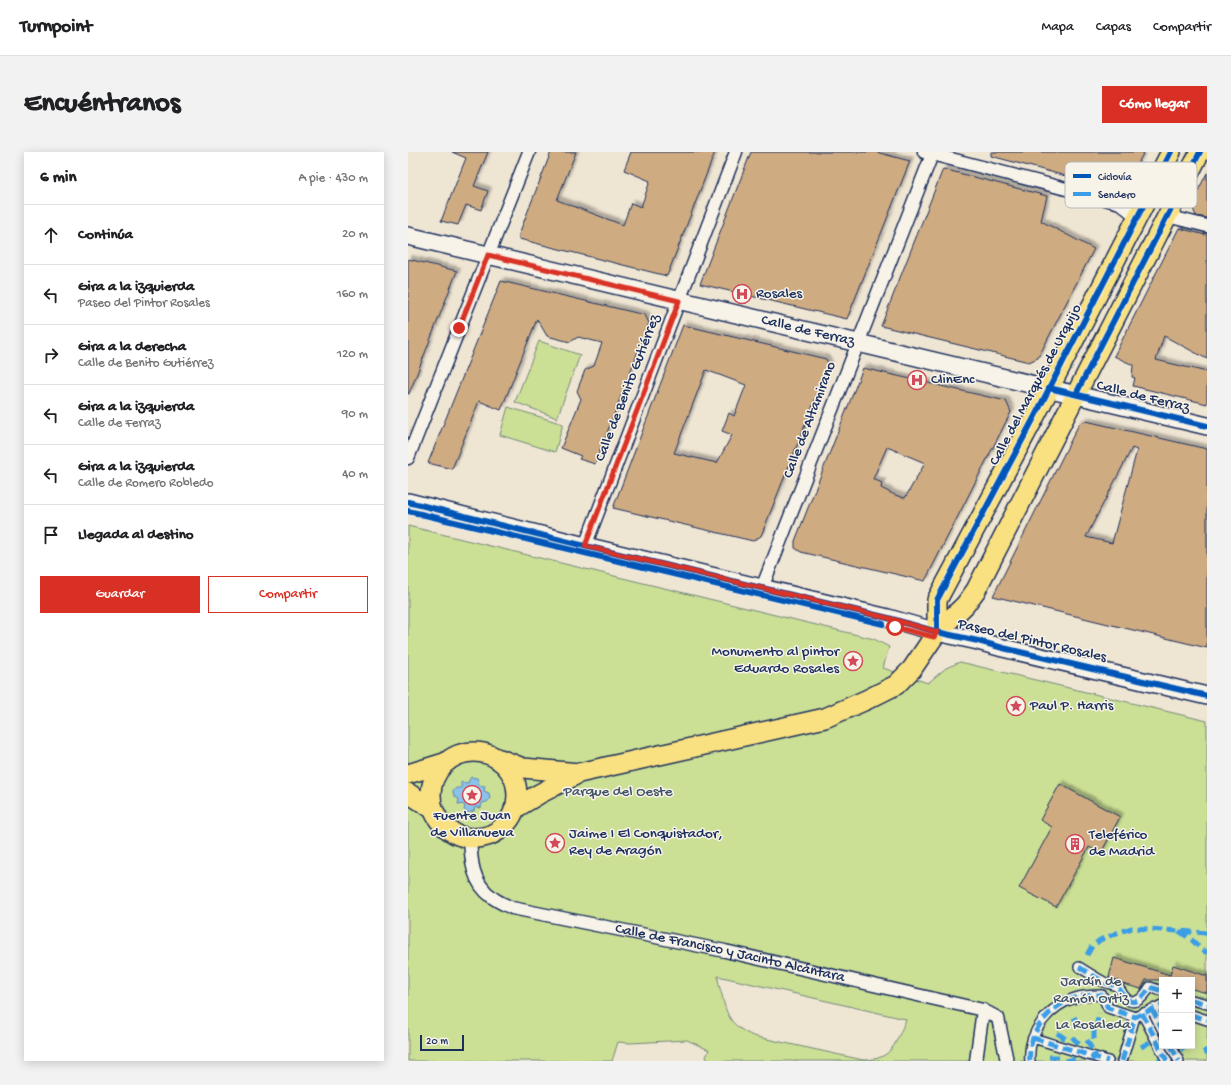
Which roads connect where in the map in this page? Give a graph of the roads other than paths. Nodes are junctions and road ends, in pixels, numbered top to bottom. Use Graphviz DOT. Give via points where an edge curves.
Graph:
graph roads {
  1 [pos="529,152"];
  2 [pos="736,152"];
  3 [pos="1171,152"];
  4 [pos="1200,152"];
  5 [pos="930,153"];
  6 [pos="1166,162"];
  7 [pos="1195,162"];
  8 [pos="1065,189"];
  9 [pos="1126,208"];
  10 [pos="1142,208"];
  11 [pos="1171,208"];
  12 [pos="1167,216"];
  13 [pos="1136,220"];
  14 [pos="1207,226"];
  15 [pos="408,236"];
  16 [pos="488,255"];
  17 [pos="679,301"];
  18 [pos="858,343"];
  19 [pos="1049,388"];
  20 [pos="1076,394"];
  21 [pos="1207,426"];
  22 [pos="408,458"];
  23 [pos="408,502"];
  24 [pos="585,546"];
  25 [pos="762,588"];
  26 [pos="937,632"];
  27 [pos="1207,696"];
  28 [pos="497,758"];
  29 [pos="444,763"];
  30 [pos="579,773"];
  31 [pos="408,774"];
  32 [pos="408,793"];
  33 [pos="433,809"];
  34 [pos="514,809"];
  35 [pos="470,838"];
  36 [pos="1079,967"];
  37 [pos="1159,990"];
  38 [pos="1195,1001"];
  39 [pos="1207,1004"];
  40 [pos="1159,1007"];
  41 [pos="1152,1009"];
  42 [pos="983,1010"];
  43 [pos="1139,1015"];
  44 [pos="1195,1016"];
  45 [pos="1207,1020"];
  46 [pos="1159,1022"];
  47 [pos="1033,1038"];
  48 [pos="1173,1049"];
  49 [pos="976,1061"];
  50 [pos="1007,1061"];
  51 [pos="1030,1061"];
  52 [pos="1108,1061"];
  53 [pos="1122,1061"];
  54 [pos="1167,1061"];
  55 [pos="1179,1061"];
  1 -- 16 [label="street"];
  2 -- 17 [label="street, Calle de Benito Gutiérrez"];
  3 -- 6 [label="main road, Calle del Marqués de Urquijo"];
  4 -- 7 [label="main road"];
  5 -- 8 [label="street"];
  5 -- 18 [label="street, Calle de Altamirano"];
  9 -- 13 [label="street"];
  10 -- 13 [label="main road, Calle del Marqués de Urquijo"];
  11 -- 12 [label="main road"];
  12 -- 14 [label="street"];
  12 -- 20 [label="main road"];
  13 -- 19 [label="main road, Calle del Marqués de Urquijo"];
  15 -- 16 [label="main road, Calle de Ferraz"];
  16 -- 17 [label="main road, Calle de Ferraz"];
  16 -- 22 [label="street"];
  17 -- 18 [label="main road, Calle de Ferraz"];
  17 -- 24 [label="street, Calle de Benito Gutiérrez"];
  18 -- 19 [label="main road, Calle de Ferraz"];
  18 -- 25 [label="street, Calle de Altamirano"];
  19 -- 20 [label="main road, Calle de Ferraz"];
  19 -- 26 [label="main road, Calle del Marqués de Urquijo" via="937,600"];
  20 -- 21 [label="main road, Calle de Ferraz"];
  20 -- 26 [label="main road" via="976,590 965,605"];
  23 -- 24 [label="main road, Paseo del Pintor Rosales"];
  24 -- 25 [label="main road, Paseo del Pintor Rosales"];
  25 -- 26 [label="main road, Paseo del Pintor Rosales"];
  26 -- 27 [label="main road, Paseo del Pintor Rosales"];
  26 -- 30 [label="main road" via="912,669 896,685 825,718"];
  28 -- 29 [label="main road" via="484,752 470,751 456,755"];
  28 -- 30 [label="main road" via="523,768"];
  28 -- 34 [label="main road" via="508,768 514,780 517,795"];
  29 -- 31 [label="main road"];
  29 -- 33 [label="main road" via="436,773 432,785 430,797"];
  30 -- 34 [label="main road"];
  32 -- 33 [label="main road"];
  33 -- 35 [label="main road" via="438,820 447,829"];
  34 -- 35 [label="main road" via="508,821 497,831 484,837"];
  35 -- 42 [label="street, Calle de Francisco y Jacinto Alcántara" via="474,873 480,885 492,897 512,908 725,951"];
  36 -- 37 [label="street" via="1115,985 1126,999 1131,1001 1141,999 1150,987"];
  38 -- 39 [label="street"];
  40 -- 41 [label="street"];
  41 -- 43 [label="street"];
  41 -- 46 [label="street"];
  42 -- 49 [label="street"];
  42 -- 50 [label="street" via="998,1018"];
  43 -- 47 [label="street" via="1108,1008 1102,995 1085,996 1066,1002 1053,1010 1041,1023"];
  43 -- 53 [label="street"];
  43 -- 54 [label="street"];
  44 -- 45 [label="street"];
  47 -- 51 [label="street"];
  47 -- 52 [label="street"];
  48 -- 55 [label="street"];
}
